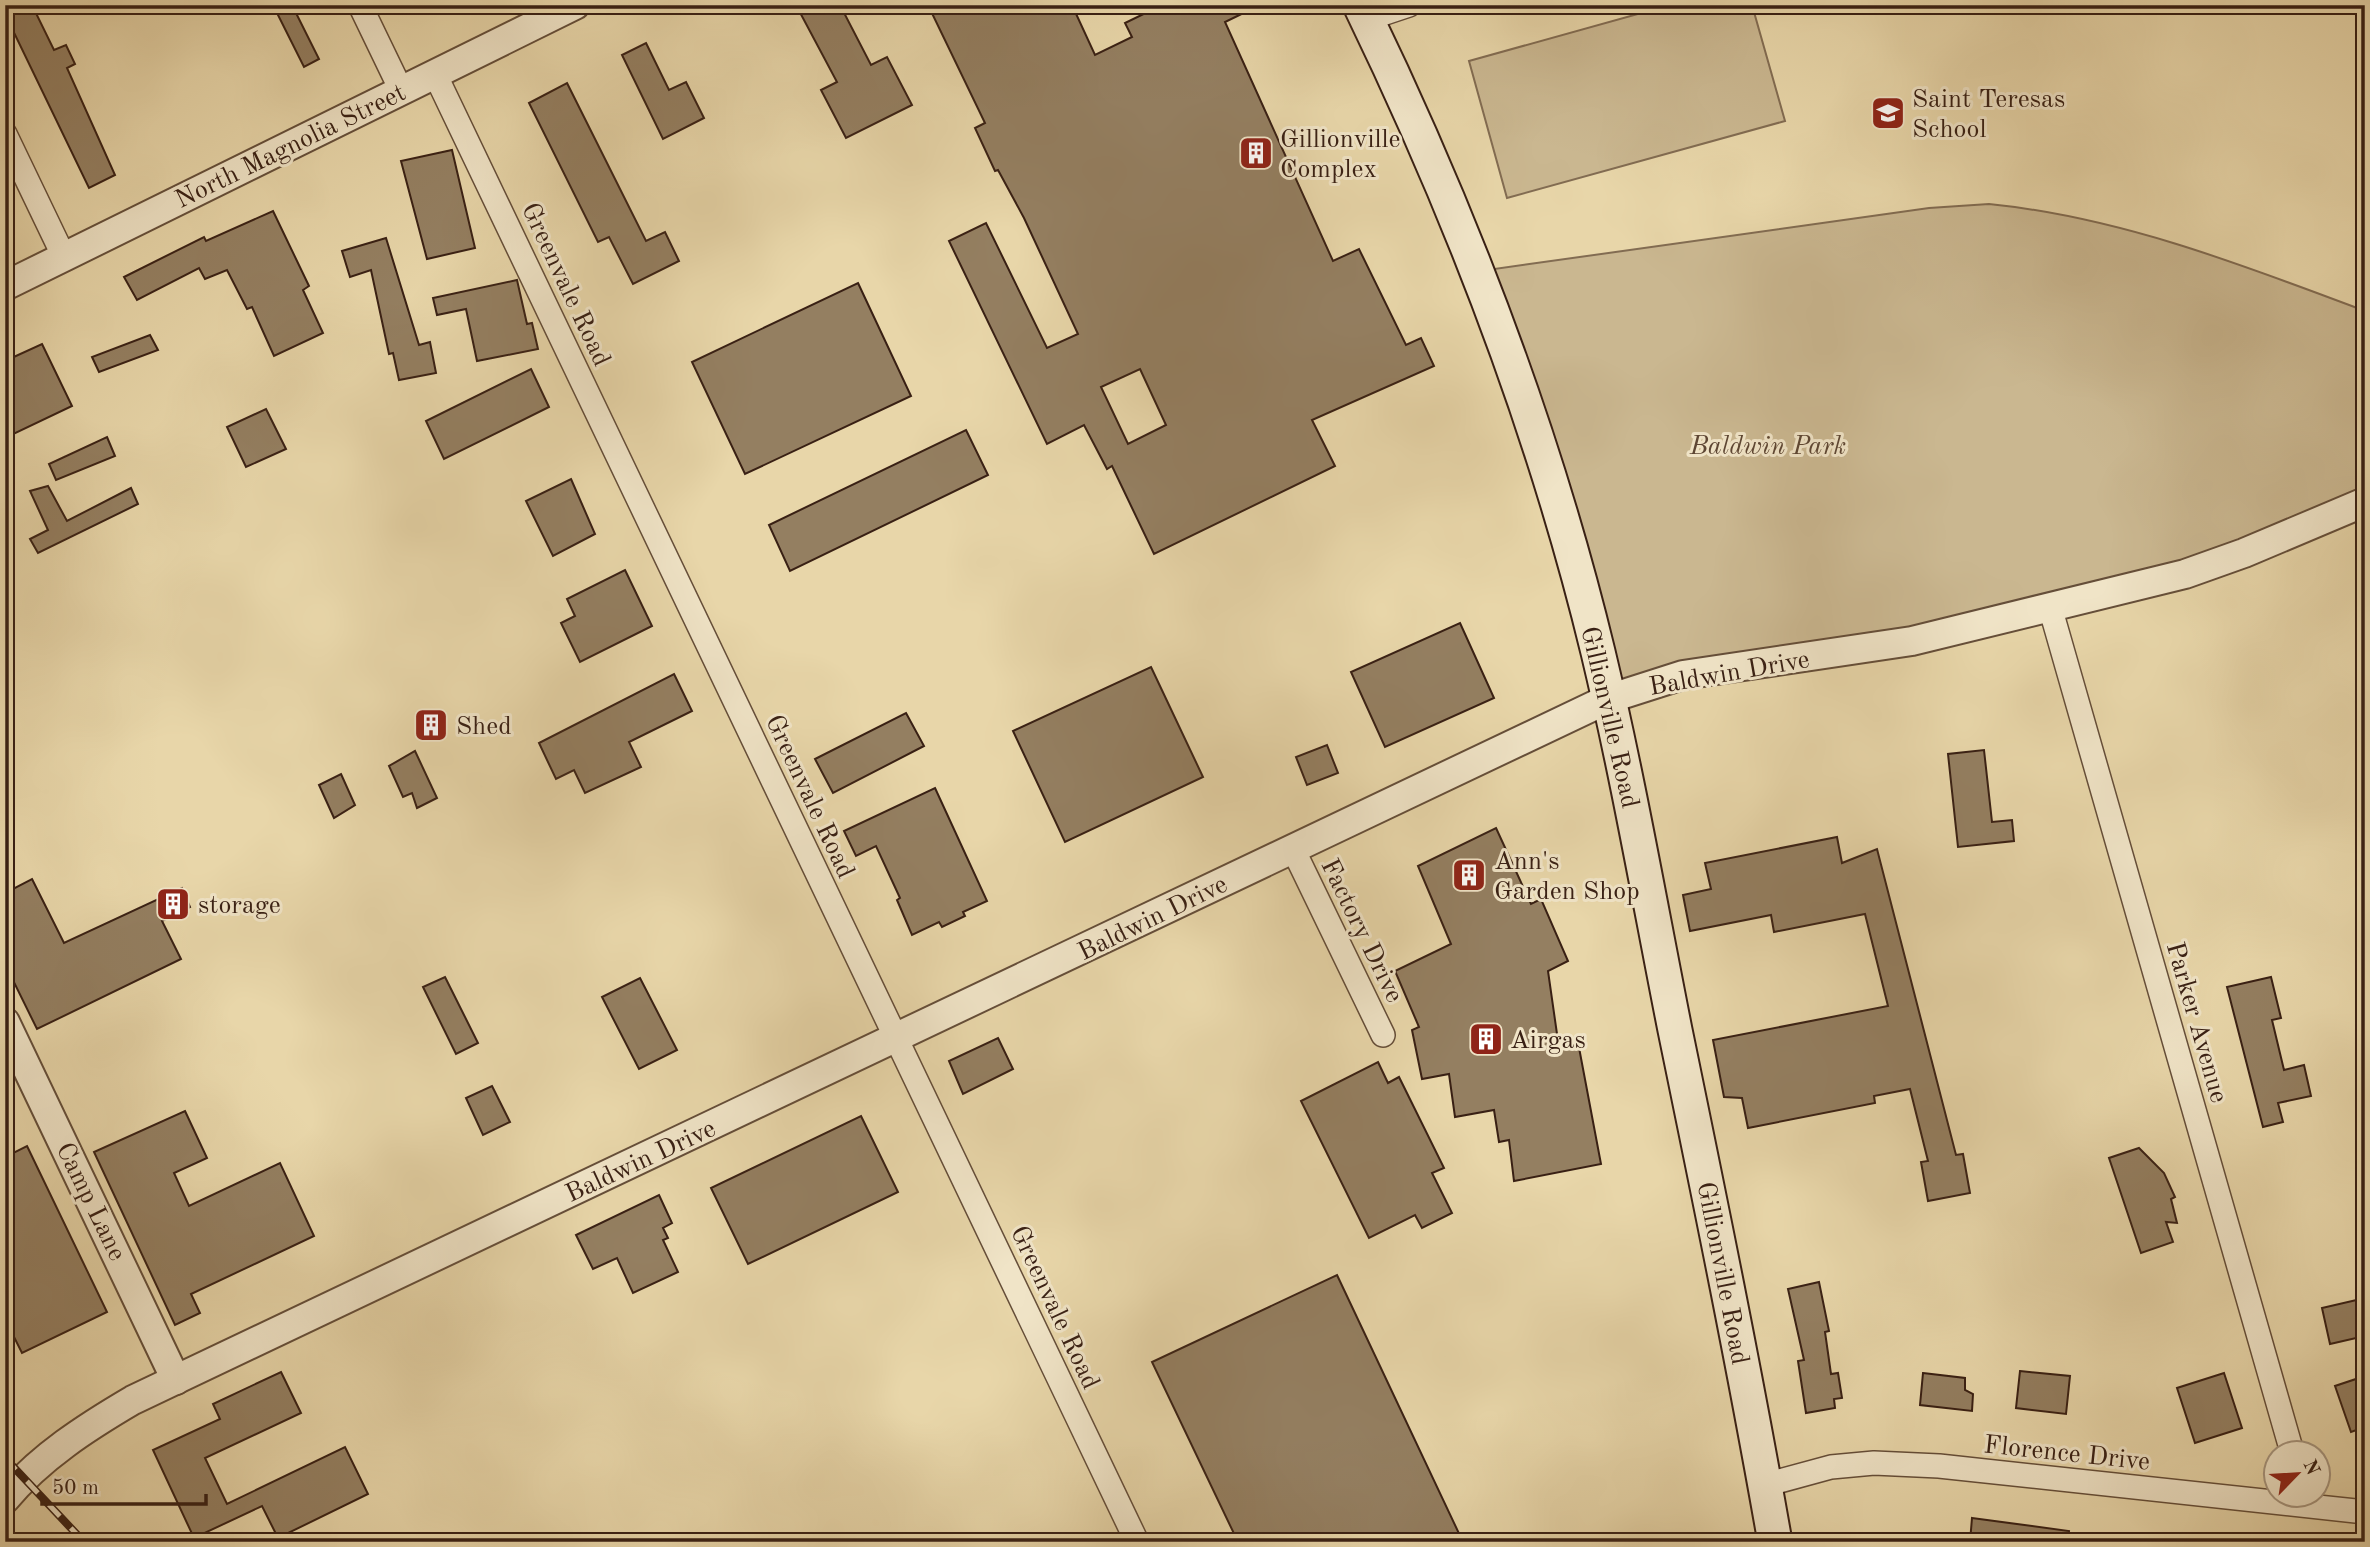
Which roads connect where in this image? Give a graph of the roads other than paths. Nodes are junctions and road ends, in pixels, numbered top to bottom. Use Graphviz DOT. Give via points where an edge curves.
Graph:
graph roads {
  1 [pos="360,5"];
  2 [pos="575,5"];
  3 [pos="1409,5"];
  4 [pos="1364,12"];
  5 [pos="435,74"];
  6 [pos="401,90"];
  7 [pos="5,134"];
  8 [pos="64,257"];
  9 [pos="5,286"];
  10 [pos="2365,502"];
  11 [pos="2050,607"];
  12 [pos="1608,699"];
  13 [pos="1293,849"];
  14 [pos="5,1022"];
  15 [pos="1383,1035"];
  16 [pos="896,1038"];
  17 [pos="176,1380"];
  18 [pos="2288,1438"];
  19 [pos="1765,1485"];
  20 [pos="5,1499"];
  21 [pos="2262,1501"];
  22 [pos="2332,1505"];
  23 [pos="2365,1512"];
  24 [pos="1137,1542"];
  25 [pos="1775,1542"];
  1 -- 6 [label="street"];
  2 -- 5 [label="street, North Magnolia Street"];
  3 -- 4 [label="street"];
  4 -- 12 [label="main road, Gillionville Road" via="1465,243 1512,365 1559,513"];
  5 -- 6 [label="street, North Magnolia Street"];
  5 -- 16 [label="street, Greenvale Road"];
  6 -- 8 [label="street, North Magnolia Street"];
  7 -- 8 [label="street"];
  8 -- 9 [label="street, North Magnolia Street"];
  10 -- 11 [label="street, Baldwin Drive" via="2185,574"];
  11 -- 12 [label="street, Baldwin Drive" via="1912,641 1683,675"];
  11 -- 18 [label="street, Parker Avenue"];
  12 -- 13 [label="street, Baldwin Drive"];
  12 -- 19 [label="main road, Gillionville Road"];
  13 -- 15 [label="street, Factory Drive"];
  13 -- 16 [label="street, Baldwin Drive"];
  14 -- 17 [label="street, Camp Lane"];
  16 -- 17 [label="street, Baldwin Drive"];
  16 -- 24 [label="street, Greenvale Road"];
  17 -- 20 [label="street, Baldwin Drive" via="94,1423"];
  19 -- 21 [label="street, Florence Drive" via="1831,1466 1874,1463"];
  19 -- 25 [label="main road, Gillionville Road"];
  22 -- 23 [label="street, Florence Drive"];
}
